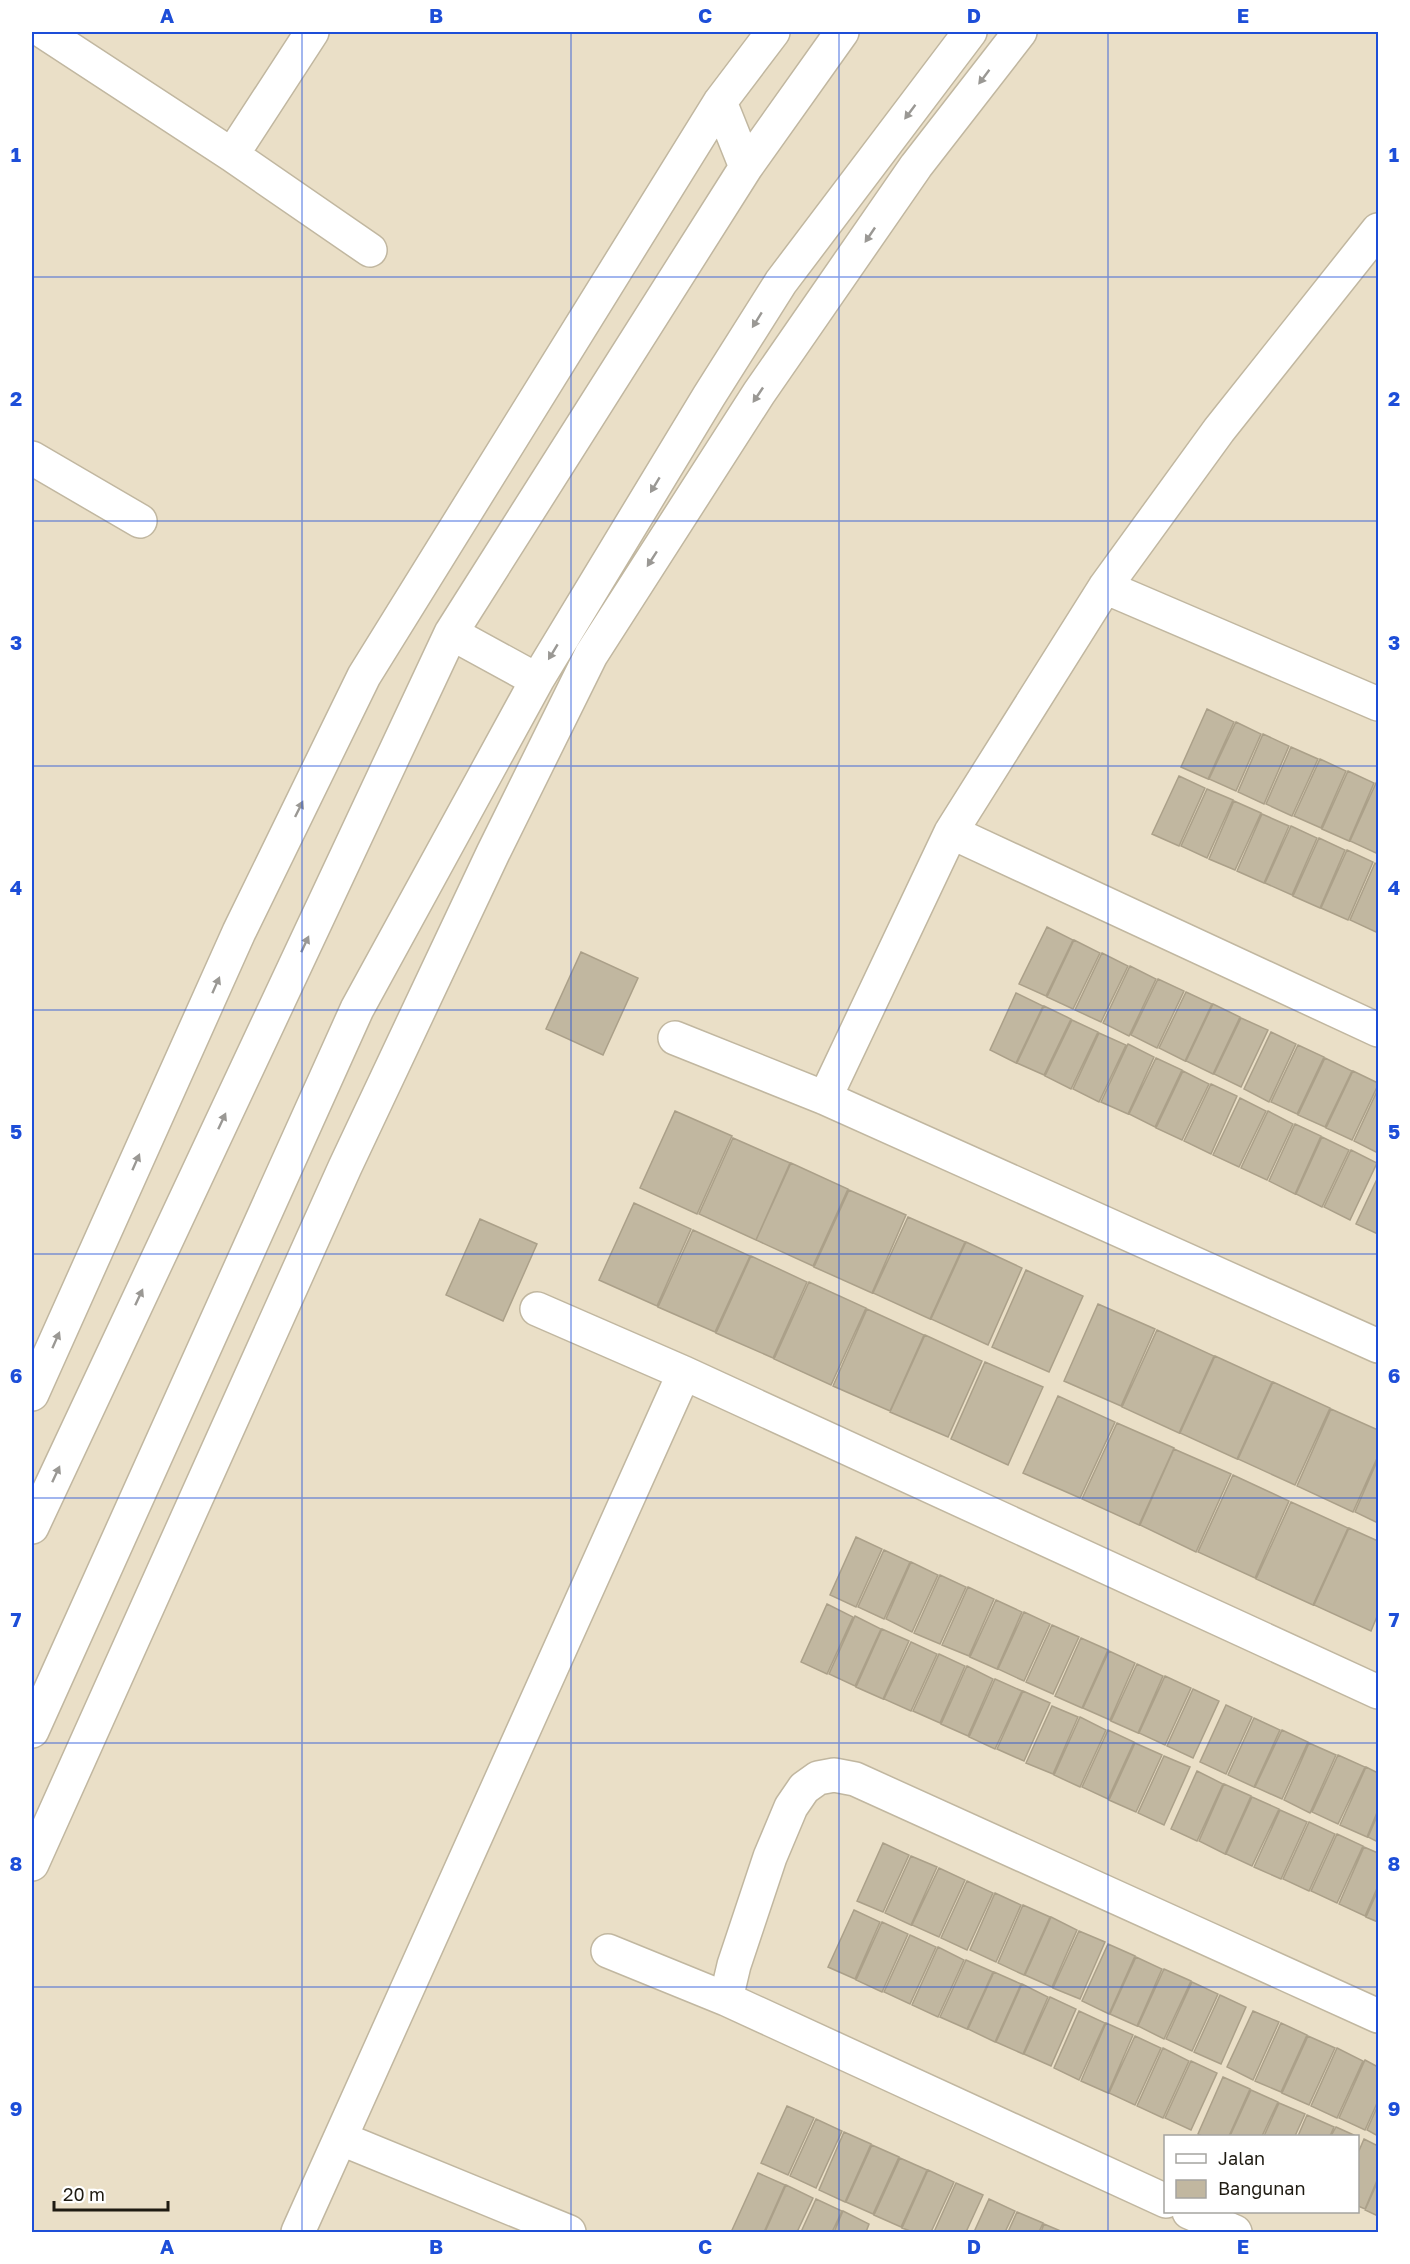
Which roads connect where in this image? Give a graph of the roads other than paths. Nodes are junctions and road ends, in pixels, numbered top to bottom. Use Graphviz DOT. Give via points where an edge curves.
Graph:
graph roads {
  1 [pos="44,32"];
  2 [pos="312,32"];
  3 [pos="773,32"];
  4 [pos="842,32"];
  5 [pos="970,32"];
  6 [pos="1020,32"];
  7 [pos="720,102"];
  8 [pos="232,155"];
  9 [pos="746,167"];
  10 [pos="1378,230"];
  11 [pos="370,250"];
  12 [pos="851,263"];
  13 [pos="781,282"];
  14 [pos="32,458"];
  15 [pos="140,521"];
  16 [pos="1105,587"];
  17 [pos="451,633"];
  18 [pos="537,680"];
  19 [pos="1378,704"];
  20 [pos="951,832"];
  21 [pos="1378,1030"];
  22 [pos="675,1038"];
  23 [pos="825,1098"];
  24 [pos="537,1309"];
  25 [pos="1378,1346"];
  26 [pos="684,1373"];
  27 [pos="32,1394"];
  28 [pos="32,1527"];
  29 [pos="1378,1692"];
  30 [pos="32,1731"];
  31 [pos="32,1814"];
  32 [pos="36,1856"];
  33 [pos="608,1951"];
  34 [pos="726,1999"];
  35 [pos="1378,2016"];
  36 [pos="342,2139"];
  37 [pos="1164,2200"];
  38 [pos="1193,2213"];
  39 [pos="298,2232"];
  40 [pos="569,2232"];
  41 [pos="1235,2232"];
  1 -- 8 [label="street"];
  2 -- 8 [label="street"];
  3 -- 7 [label="street"];
  4 -- 9 [label="street"];
  5 -- 13 [label="street, one-way"];
  6 -- 12 [label="street, one-way" via="916,166"];
  7 -- 9 [label="street"];
  27 -- 7 [label="street, one-way" via="239,932 364,676"];
  8 -- 11 [label="street"];
  9 -- 17 [label="street"];
  10 -- 16 [label="street" via="1219,430"];
  12 -- 13 [label="street"];
  12 -- 32 [label="street, one-way" via="759,393 591,655 492,853 345,1167"];
  13 -- 18 [label="street, one-way"];
  14 -- 15 [label="street"];
  16 -- 19 [label="street"];
  16 -- 20 [label="street"];
  17 -- 18 [label="street"];
  28 -- 17 [label="street, one-way"];
  18 -- 30 [label="street" via="357,1009"];
  20 -- 21 [label="street"];
  20 -- 23 [label="street"];
  22 -- 23 [label="street"];
  23 -- 25 [label="street"];
  24 -- 26 [label="street"];
  26 -- 29 [label="street"];
  26 -- 36 [label="street"];
  31 -- 32 [label="street"];
  33 -- 34 [label="street"];
  34 -- 35 [label="street" via="770,1857 791,1807 804,1788 818,1778 834,1775 855,1779"];
  34 -- 37 [label="street"];
  36 -- 39 [label="street"];
  36 -- 40 [label="street"];
  38 -- 41 [label="street"];
}
